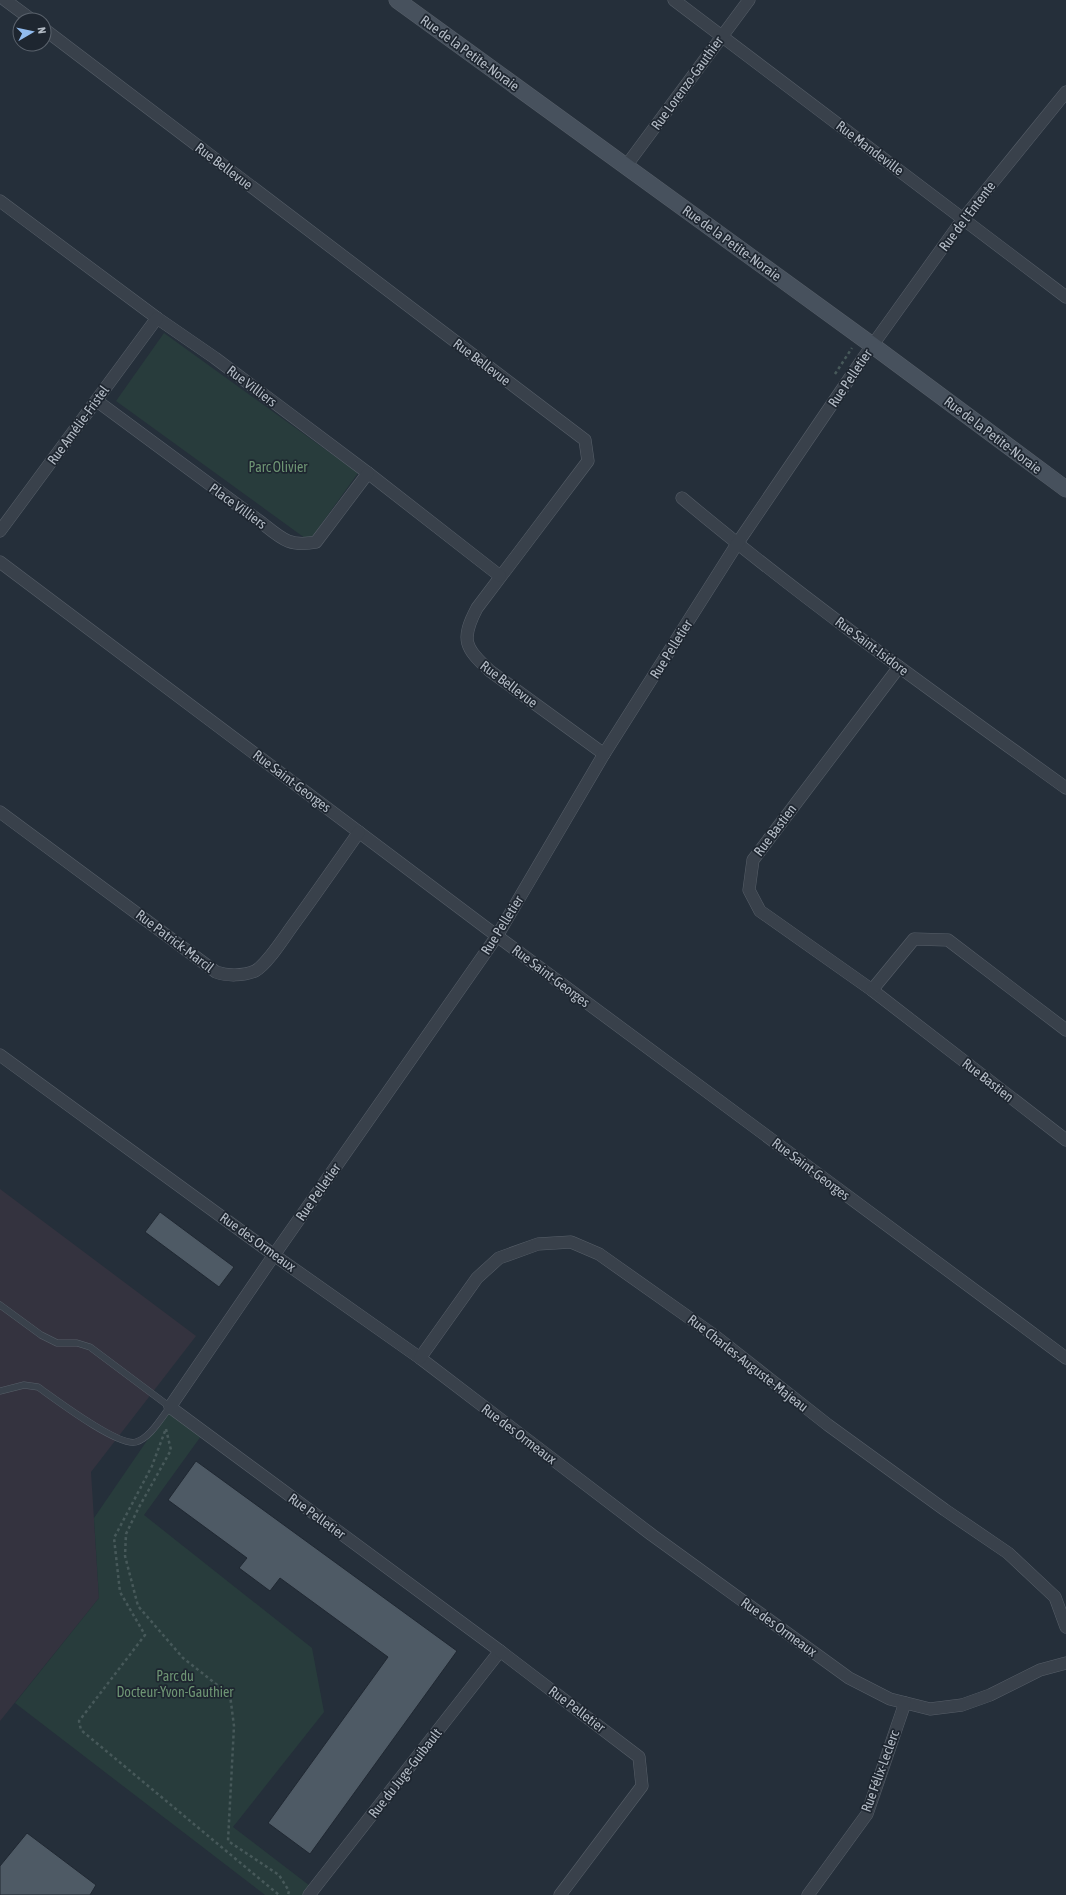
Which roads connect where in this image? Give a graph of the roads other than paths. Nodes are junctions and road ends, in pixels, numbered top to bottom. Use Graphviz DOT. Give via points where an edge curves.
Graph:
graph roads {
  1 [pos="5,0"];
  2 [pos="396,0"];
  3 [pos="674,0"];
  4 [pos="749,0"];
  5 [pos="21,12"];
  6 [pos="722,35"];
  7 [pos="52,36"];
  8 [pos="1066,92"];
  9 [pos="626,166"];
  10 [pos="0,201"];
  11 [pos="963,219"];
  12 [pos="1066,297"];
  13 [pos="157,318"];
  14 [pos="872,345"];
  15 [pos="96,401"];
  16 [pos="368,473"];
  17 [pos="1066,489"];
  18 [pos="682,498"];
  19 [pos="0,531"];
  20 [pos="737,544"];
  21 [pos="0,562"];
  22 [pos="500,576"];
  23 [pos="899,667"];
  24 [pos="604,754"];
  25 [pos="1066,788"];
  26 [pos="0,812"];
  27 [pos="359,832"];
  28 [pos="497,936"];
  29 [pos="872,990"];
  30 [pos="1066,1030"];
  31 [pos="0,1055"];
  32 [pos="1066,1140"];
  33 [pos="274,1254"];
  34 [pos="0,1305"];
  35 [pos="420,1358"];
  36 [pos="1066,1358"];
  37 [pos="0,1391"];
  38 [pos="170,1407"];
  39 [pos="1066,1627"];
  40 [pos="500,1651"];
  41 [pos="1066,1664"];
  42 [pos="905,1703"];
  43 [pos="310,1895"];
  44 [pos="560,1895"];
  45 [pos="808,1895"];
  1 -- 5 [label="street"];
  2 -- 9 [label="street, Rue de la Petite-Noraie"];
  3 -- 6 [label="street, Rue Mandeville"];
  4 -- 6 [label="street, Rue Lorenzo-Gauthier"];
  6 -- 9 [label="street, Rue Lorenzo-Gauthier"];
  6 -- 11 [label="street, Rue Mandeville"];
  7 -- 22 [label="street, Rue Bellevue" via="585,440 588,461"];
  8 -- 11 [label="street, Rue de l'Entente"];
  9 -- 14 [label="street, Rue de la Petite-Noraie"];
  10 -- 13 [label="street, Rue Villiers"];
  11 -- 12 [label="street, Rue Mandeville"];
  11 -- 14 [label="street, Rue de l'Entente"];
  13 -- 15 [label="street, Rue Amélie-Fristel"];
  13 -- 16 [label="street, Rue Villiers" via="215,358"];
  14 -- 17 [label="street, Rue de la Petite-Noraie"];
  14 -- 20 [label="street, Rue Pelletier"];
  15 -- 16 [label="street, Place Villiers" via="262,523 281,540 303,544 316,542"];
  15 -- 19 [label="street, Rue Amélie-Fristel"];
  16 -- 22 [label="street, Rue Villiers"];
  18 -- 20 [label="street, Rue Saint-Isidore"];
  20 -- 23 [label="street, Rue Saint-Isidore"];
  20 -- 24 [label="street, Rue Pelletier"];
  21 -- 27 [label="street, Rue Saint-Georges"];
  22 -- 24 [label="street, Rue Bellevue" via="468,624 466,635 469,648 490,671"];
  23 -- 25 [label="street, Rue Saint-Isidore"];
  23 -- 29 [label="street, Rue Bastien" via="753,860 749,890 760,911"];
  24 -- 28 [label="street, Rue Pelletier"];
  26 -- 27 [label="street, Rue Patrick-Marcil" via="216,972 228,975 254,971 262,965"];
  27 -- 28 [label="street, Rue Saint-Georges"];
  28 -- 33 [label="street, Rue Pelletier"];
  28 -- 36 [label="street, Rue Saint-Georges"];
  29 -- 30 [label="street" via="914,939 948,940"];
  29 -- 32 [label="street, Rue Bastien"];
  31 -- 33 [label="street, Rue des Ormeaux"];
  33 -- 35 [label="street, Rue des Ormeaux"];
  33 -- 38 [label="street, Rue Pelletier"];
  34 -- 38 [label="lane" via="41,1335 57,1342 77,1343 90,1348"];
  35 -- 39 [label="street, Rue Charles-Auguste-Majeau" via="477,1278 499,1258 538,1244 571,1242 599,1254 715,1336 828,1425 1008,1553 1055,1597"];
  35 -- 42 [label="street, Rue des Ormeaux" via="652,1536 849,1678 890,1699"];
  37 -- 38 [label="lane" via="24,1385 38,1388 123,1442 136,1442 149,1434"];
  38 -- 40 [label="street, Rue Pelletier"];
  40 -- 43 [label="street, Rue du Juge-Guibault"];
  40 -- 44 [label="street, Rue Pelletier" via="639,1757 642,1786"];
  41 -- 42 [label="street, Rue des Ormeaux" via="1040,1670 990,1695 962,1705 930,1709"];
  42 -- 45 [label="street, Rue Félix-Leclerc" via="867,1814"];
}
